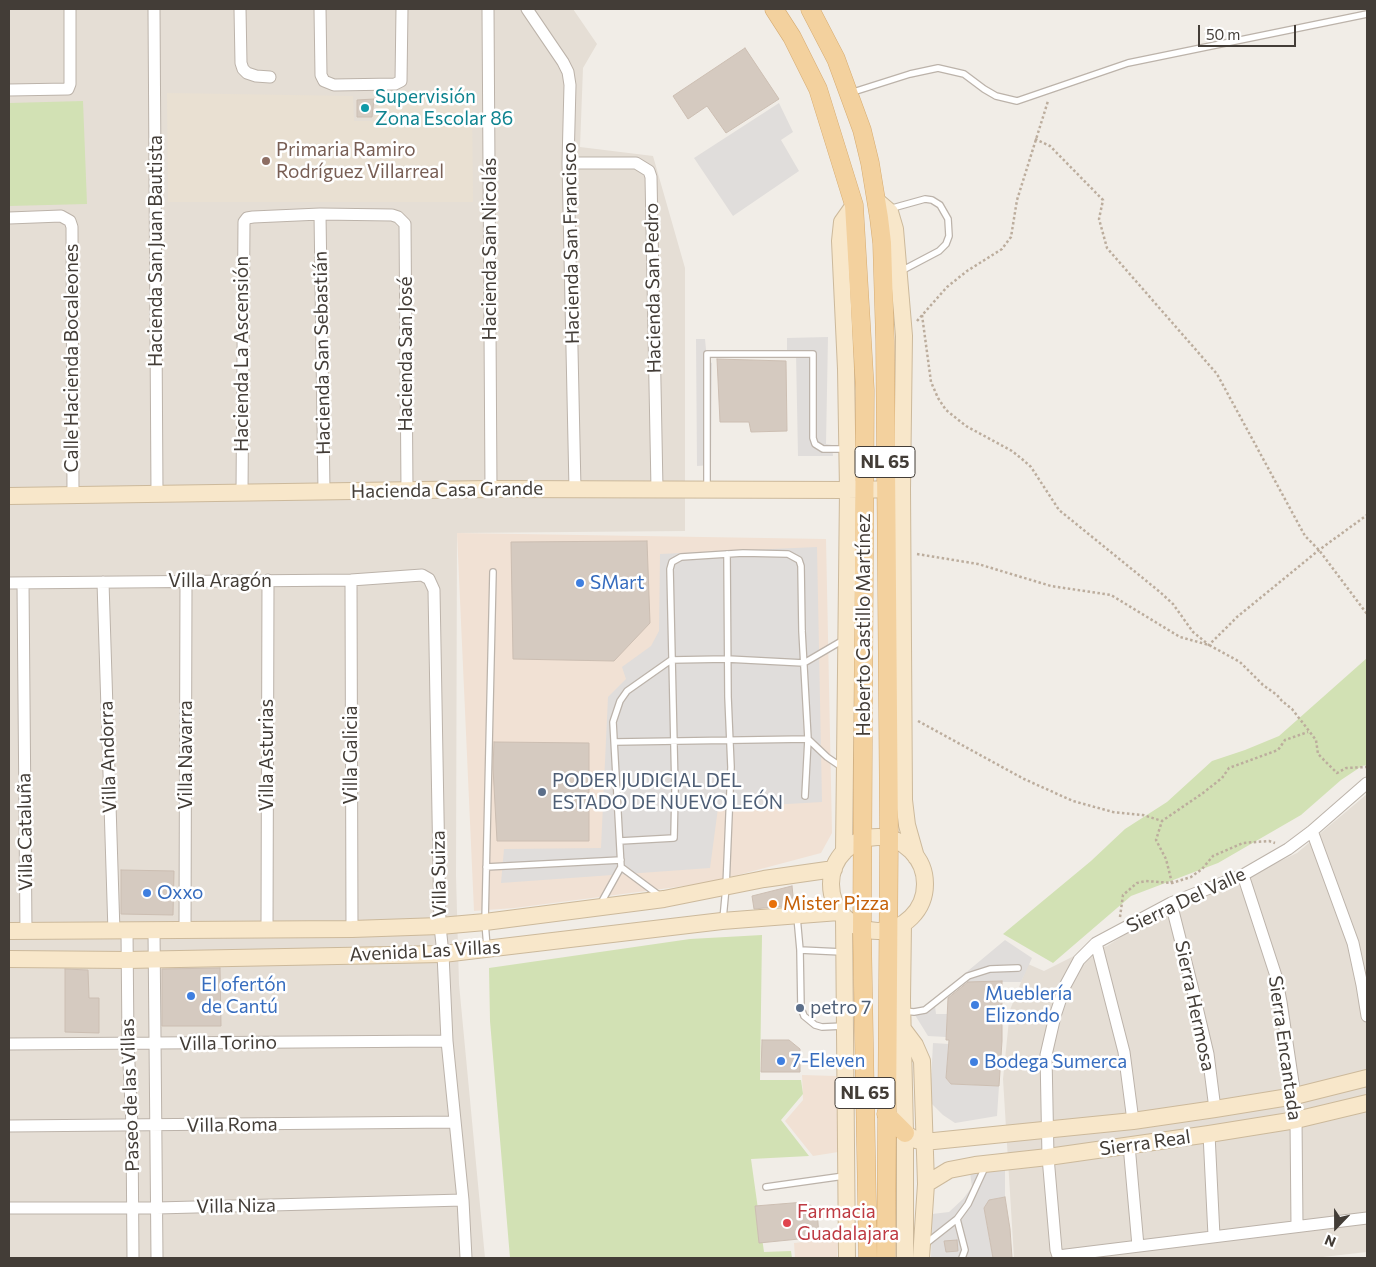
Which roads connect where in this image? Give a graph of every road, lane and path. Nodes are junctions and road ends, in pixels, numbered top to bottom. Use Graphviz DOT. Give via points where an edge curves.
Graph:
graph roads {
  1 [pos="70,9"];
  2 [pos="154,9"];
  3 [pos="240,9"];
  4 [pos="320,9"];
  5 [pos="402,9"];
  6 [pos="488,9"];
  7 [pos="527,9"];
  8 [pos="774,9"];
  9 [pos="810,9"];
  10 [pos="1367,14"];
  11 [pos="270,77"];
  12 [pos="1053,88"];
  13 [pos="9,90"];
  14 [pos="849,93"];
  15 [pos="1035,139"];
  16 [pos="568,163"];
  17 [pos="854,205"];
  18 [pos="882,205"];
  19 [pos="320,214"];
  20 [pos="9,218"];
  21 [pos="899,272"];
  22 [pos="922,315"];
  23 [pos="904,336"];
  24 [pos="848,449"];
  25 [pos="491,489"];
  26 [pos="575,489"];
  27 [pos="657,489"];
  28 [pos="894,489"];
  29 [pos="406,490"];
  30 [pos="707,490"];
  31 [pos="857,490"];
  32 [pos="324,491"];
  33 [pos="242,492"];
  34 [pos="157,493"];
  35 [pos="73,495"];
  36 [pos="9,496"];
  37 [pos="1367,515"];
  38 [pos="1319,550"];
  39 [pos="904,552"];
  40 [pos="727,554"];
  41 [pos="493,572"];
  42 [pos="429,579"];
  43 [pos="268,580"];
  44 [pos="351,580"];
  45 [pos="186,581"];
  46 [pos="103,582"];
  47 [pos="9,583"];
  48 [pos="23,583"];
  49 [pos="1367,614"];
  50 [pos="846,638"];
  51 [pos="1209,645"];
  52 [pos="727,659"];
  53 [pos="671,660"];
  54 [pos="804,663"];
  55 [pos="903,712"];
  56 [pos="1309,732"];
  57 [pos="808,738"];
  58 [pos="673,740"];
  59 [pos="730,741"];
  60 [pos="615,742"];
  61 [pos="1367,767"];
  62 [pos="845,769"];
  63 [pos="1367,783"];
  64 [pos="805,796"];
  65 [pos="1162,821"];
  66 [pos="1312,831"];
  67 [pos="889,839"];
  68 [pos="863,840"];
  69 [pos="620,841"];
  70 [pos="1288,849"];
  71 [pos="844,852"];
  72 [pos="916,857"];
  73 [pos="621,860"];
  74 [pos="486,867"];
  75 [pos="621,867"];
  76 [pos="834,869"];
  77 [pos="1243,875"];
  78 [pos="1172,883"];
  79 [pos="726,887"];
  80 [pos="664,899"];
  81 [pos="1171,903"];
  82 [pos="598,908"];
  83 [pos="796,915"];
  84 [pos="842,915"];
  85 [pos="722,921"];
  86 [pos="485,922"];
  87 [pos="440,926"];
  88 [pos="896,927"];
  89 [pos="267,929"];
  90 [pos="352,929"];
  91 [pos="862,929"];
  92 [pos="185,930"];
  93 [pos="120,931"];
  94 [pos="154,931"];
  95 [pos="1118,931"];
  96 [pos="9,932"];
  97 [pos="26,932"];
  98 [pos="1096,943"];
  99 [pos="487,950"];
  100 [pos="800,950"];
  101 [pos="843,952"];
  102 [pos="443,954"];
  103 [pos="9,959"];
  104 [pos="155,959"];
  105 [pos="126,960"];
  106 [pos="1018,968"];
  107 [pos="902,1010"];
  108 [pos="1367,1016"];
  109 [pos="844,1026"];
  110 [pos="903,1029"];
  111 [pos="447,1040"];
  112 [pos="9,1044"];
  113 [pos="128,1044"];
  114 [pos="156,1044"];
  115 [pos="1367,1078"];
  116 [pos="1295,1096"];
  117 [pos="1367,1103"];
  118 [pos="1215,1110"];
  119 [pos="886,1114"];
  120 [pos="1296,1120"];
  121 [pos="1133,1121"];
  122 [pos="454,1122"];
  123 [pos="9,1126"];
  124 [pos="132,1126"];
  125 [pos="156,1126"];
  126 [pos="1047,1130"];
  127 [pos="905,1133"];
  128 [pos="1209,1134"];
  129 [pos="924,1142"];
  130 [pos="1129,1145"];
  131 [pos="1048,1157"];
  132 [pos="987,1163"];
  133 [pos="846,1175"];
  134 [pos="926,1184"];
  135 [pos="766,1187"];
  136 [pos="463,1200"];
  137 [pos="9,1208"];
  138 [pos="133,1208"];
  139 [pos="157,1208"];
  140 [pos="1367,1218"];
  141 [pos="957,1219"];
  142 [pos="1297,1226"];
  143 [pos="1214,1236"];
  144 [pos="1138,1246"];
  145 [pos="921,1253"];
  146 [pos="134,1258"];
  147 [pos="157,1258"];
  148 [pos="466,1258"];
  149 [pos="847,1258"];
  150 [pos="868,1258"];
  151 [pos="886,1258"];
  152 [pos="905,1258"];
  153 [pos="962,1258"];
  1 -- 13 [label="street" via="68,89"];
  2 -- 34 [label="street, Hacienda San Juan Bautista"];
  3 -- 11 [label="street" via="243,69 256,76"];
  4 -- 5 [label="street" via="321,75 324,81 334,85 395,84 401,81"];
  6 -- 25 [label="street, Hacienda San Nicolás"];
  7 -- 16 [label="street, Hacienda San Francisco" via="568,72"];
  8 -- 17 [label="main road, Heberto Castillo Martínez / NL 65" via="818,89"];
  9 -- 14 [label="main road, Heberto Castillo Martínez / NL 65"];
  10 -- 12 [label="lane" via="1128,62"];
  12 -- 14 [label="lane" via="1017,101 1010,100 996,96 964,74 938,68"];
  12 -- 15 [label="path"];
  14 -- 18 [label="main road, Heberto Castillo Martínez / NL 65"];
  15 -- 22 [label="path" via="1007,243 947,287"];
  15 -- 38 [label="path" via="1050,146 1103,200 1099,219 1107,248 1217,374 1305,536"];
  16 -- 26 [label="street, Hacienda San Francisco"];
  16 -- 27 [label="street, Hacienda San Pedro" via="636,162 652,177"];
  17 -- 18 [label="main road"];
  17 -- 24 [label="street" via="842,222 840,241"];
  17 -- 31 [label="main road, Heberto Castillo Martínez / NL 65" via="864,350"];
  18 -- 21 [label="street" via="892,216"];
  18 -- 21 [label="lane" via="932,200 940,205 948,219 946,244"];
  18 -- 28 [label="main road, Heberto Castillo Martínez / NL 65" via="879,218"];
  19 -- 29 [label="street, Hacienda San José" via="392,215 404,224"];
  19 -- 32 [label="street, Hacienda San Sebastián"];
  19 -- 33 [label="street, Hacienda La Ascensión" via="253,217 247,218 242,227"];
  20 -- 35 [label="street, Calle Hacienda Bocaleones" via="61,216 70,221 72,227"];
  21 -- 23 [label="street"];
  22 -- 23 [label="path"];
  22 -- 51 [label="path" via="931,382 946,410 966,426 1022,458 1060,510 1160,592 1193,632"];
  23 -- 28 [label="street"];
  24 -- 30 [label="lane" via="823,449 814,444 813,354 707,354"];
  24 -- 31 [label="street"];
  25 -- 26 [label="street, Hacienda Casa Grande"];
  25 -- 29 [label="street, Hacienda Casa Grande"];
  26 -- 27 [label="street, Hacienda Casa Grande"];
  27 -- 30 [label="street, Hacienda Casa Grande"];
  28 -- 31 [label="street, Hacienda Casa Grande"];
  28 -- 39 [label="street"];
  28 -- 67 [label="main road, Heberto Castillo Martínez / NL 65"];
  29 -- 32 [label="street, Hacienda Casa Grande"];
  30 -- 31 [label="street, Hacienda Casa Grande"];
  31 -- 50 [label="street"];
  31 -- 68 [label="main road, Heberto Castillo Martínez / NL 65"];
  32 -- 33 [label="street, Hacienda Casa Grande"];
  33 -- 34 [label="street, Hacienda Casa Grande"];
  34 -- 35 [label="street, Hacienda Casa Grande"];
  35 -- 36 [label="street, Hacienda Casa Grande"];
  37 -- 38 [label="path"];
  38 -- 49 [label="path"];
  38 -- 51 [label="path"];
  39 -- 51 [label="path" via="978,564 1051,586 1111,595 1180,636"];
  39 -- 55 [label="street"];
  40 -- 52 [label="lane"];
  40 -- 53 [label="lane" via="681,557 672,562"];
  40 -- 54 [label="lane" via="788,554 798,560 801,566"];
  41 -- 74 [label="lane"];
  42 -- 44 [label="street, Villa Aragón" via="422,576"];
  42 -- 87 [label="street, Villa Suiza" via="434,590"];
  43 -- 44 [label="street, Villa Aragón"];
  43 -- 45 [label="street, Villa Aragón"];
  43 -- 89 [label="street, Villa Asturias"];
  44 -- 90 [label="street, Villa Galicia"];
  45 -- 46 [label="street, Villa Aragón"];
  45 -- 92 [label="street, Villa Navarra"];
  46 -- 48 [label="street, Villa Aragón"];
  46 -- 93 [label="street, Villa Andorra"];
  47 -- 48 [label="street, Villa Aragón"];
  48 -- 97 [label="street, Villa Cataluña"];
  50 -- 54 [label="lane"];
  50 -- 62 [label="street"];
  51 -- 56 [label="path" via="1240,662 1292,709"];
  52 -- 53 [label="lane"];
  52 -- 54 [label="lane"];
  52 -- 59 [label="lane"];
  53 -- 58 [label="lane"];
  53 -- 60 [label="lane" via="627,691 620,701 613,722"];
  54 -- 57 [label="lane"];
  55 -- 65 [label="path" via="1024,779 1074,801"];
  55 -- 72 [label="street" via="904,800"];
  56 -- 61 [label="path" via="1316,740 1318,754 1337,772"];
  56 -- 65 [label="path" via="1286,740 1278,750 1229,768 1222,778"];
  57 -- 59 [label="lane"];
  57 -- 62 [label="lane"];
  57 -- 64 [label="lane"];
  58 -- 59 [label="lane"];
  58 -- 60 [label="lane"];
  58 -- 69 [label="lane" via="674,838"];
  59 -- 79 [label="lane"];
  60 -- 69 [label="lane"];
  62 -- 71 [label="street"];
  63 -- 66 [label="street, Sierra Del Valle"];
  65 -- 78 [label="path" via="1156,840 1166,859"];
  66 -- 70 [label="street, Sierra Del Valle"];
  66 -- 108 [label="street" via="1352,943"];
  67 -- 68 [label="street"];
  67 -- 72 [label="street"];
  67 -- 88 [label="main road, Heberto Castillo Martínez / NL 65"];
  68 -- 71 [label="street"];
  68 -- 91 [label="main road, Heberto Castillo Martínez / NL 65"];
  69 -- 73 [label="lane"];
  70 -- 77 [label="street, Sierra Del Valle"];
  70 -- 78 [label="path" via="1269,841 1243,842 1213,856 1192,877"];
  71 -- 76 [label="street"];
  72 -- 88 [label="street" via="923,872 925,890 922,901 917,911"];
  73 -- 74 [label="lane"];
  73 -- 75 [label="lane"];
  74 -- 86 [label="lane"];
  75 -- 80 [label="lane"];
  75 -- 82 [label="lane"];
  76 -- 79 [label="street, Avenida Las Villas"];
  76 -- 84 [label="street" via="833,895"];
  77 -- 81 [label="street, Sierra Del Valle"];
  77 -- 116 [label="street, Sierra Encantada" via="1276,976"];
  78 -- 95 [label="path" via="1136,883 1123,896"];
  79 -- 80 [label="street, Avenida Las Villas"];
  79 -- 85 [label="lane"];
  80 -- 82 [label="street, Avenida Las Villas"];
  81 -- 95 [label="street, Sierra Del Valle"];
  81 -- 118 [label="street, Sierra Hermosa" via="1208,1054"];
  82 -- 86 [label="street, Avenida Las Villas"];
  83 -- 84 [label="street, Avenida Las Villas"];
  83 -- 85 [label="street, Avenida Las Villas"];
  83 -- 100 [label="lane"];
  84 -- 91 [label="street"];
  84 -- 101 [label="street"];
  85 -- 99 [label="street, Avenida Las Villas"];
  86 -- 87 [label="street, Avenida Las Villas"];
  86 -- 99 [label="lane"];
  87 -- 90 [label="street, Avenida Las Villas"];
  87 -- 102 [label="street, Villa Suiza"];
  88 -- 91 [label="street"];
  88 -- 107 [label="street"];
  88 -- 119 [label="main road, Heberto Castillo Martínez / NL 65"];
  89 -- 90 [label="street, Avenida Las Villas"];
  89 -- 92 [label="street, Avenida Las Villas"];
  91 -- 150 [label="main road, Heberto Castillo Martínez / NL 65"];
  92 -- 94 [label="street, Avenida Las Villas"];
  93 -- 94 [label="street, Avenida Las Villas"];
  93 -- 97 [label="street, Avenida Las Villas"];
  93 -- 105 [label="street, Paseo de las Villas"];
  94 -- 104 [label="street, Paseo de las Villas"];
  95 -- 98 [label="street, Sierra Del Valle"];
  96 -- 97 [label="street, Avenida Las Villas"];
  98 -- 121 [label="street" via="1124,1052"];
  98 -- 126 [label="street, Sierra Del Valle" via="1079,960 1065,986 1055,1016 1046,1055"];
  99 -- 102 [label="street, Avenida Las Villas"];
  100 -- 101 [label="lane"];
  100 -- 109 [label="lane" via="801,1008 804,1016 810,1023 822,1027"];
  101 -- 109 [label="street"];
  102 -- 104 [label="street, Avenida Las Villas"];
  102 -- 111 [label="street, Villa Suiza"];
  103 -- 105 [label="street, Avenida Las Villas"];
  104 -- 105 [label="street, Avenida Las Villas"];
  104 -- 114 [label="street, Paseo de las Villas"];
  105 -- 113 [label="street, Paseo de las Villas"];
  106 -- 107 [label="lane" via="990,969 968,976 925,1010"];
  107 -- 110 [label="street"];
  109 -- 133 [label="street"];
  110 -- 127 [label="street"];
  110 -- 129 [label="street" via="922,1061"];
  111 -- 114 [label="street, Villa Torino"];
  111 -- 122 [label="street, Villa Suiza"];
  112 -- 113 [label="street, Villa Torino"];
  113 -- 114 [label="street, Villa Torino"];
  113 -- 124 [label="street, Paseo de las Villas"];
  114 -- 125 [label="street, Paseo de las Villas"];
  115 -- 116 [label="street, Sierra Real"];
  116 -- 118 [label="street, Sierra Real"];
  116 -- 120 [label="street, Sierra Encantada"];
  117 -- 120 [label="street, Sierra Real"];
  118 -- 121 [label="street, Sierra Real"];
  119 -- 127 [label="main road"];
  119 -- 151 [label="main road, Heberto Castillo Martínez / NL 65"];
  120 -- 128 [label="street, Sierra Real"];
  120 -- 142 [label="street, Sierra Encantada"];
  121 -- 126 [label="street, Sierra Real"];
  122 -- 125 [label="street, Villa Roma"];
  122 -- 136 [label="street, Villa Suiza"];
  123 -- 124 [label="street, Villa Roma"];
  124 -- 125 [label="street, Villa Roma"];
  124 -- 138 [label="street, Paseo de las Villas"];
  125 -- 139 [label="street, Paseo de las Villas"];
  126 -- 129 [label="street, Sierra Real"];
  126 -- 131 [label="street, Sierra Del Valle"];
  127 -- 129 [label="street"];
  127 -- 152 [label="street"];
  128 -- 130 [label="street, Sierra Real"];
  128 -- 143 [label="street"];
  129 -- 134 [label="street"];
  130 -- 131 [label="street, Sierra Real"];
  130 -- 144 [label="street"];
  131 -- 132 [label="street, Sierra Real"];
  131 -- 144 [label="street, Sierra Del Valle" via="1058,1256"];
  132 -- 134 [label="street, Sierra Real" via="949,1170"];
  132 -- 141 [label="lane" via="968,1204"];
  133 -- 135 [label="lane"];
  133 -- 149 [label="street"];
  134 -- 145 [label="street"];
  136 -- 139 [label="street, Villa Niza"];
  136 -- 148 [label="street, Villa Suiza"];
  137 -- 138 [label="street, Villa Niza"];
  138 -- 139 [label="street, Villa Niza"];
  138 -- 146 [label="street, Paseo de las Villas"];
  139 -- 147 [label="street, Paseo de las Villas"];
  140 -- 142 [label="street"];
  141 -- 145 [label="lane"];
  141 -- 153 [label="lane" via="965,1250"];
  142 -- 143 [label="street"];
  143 -- 144 [label="street"];
}
